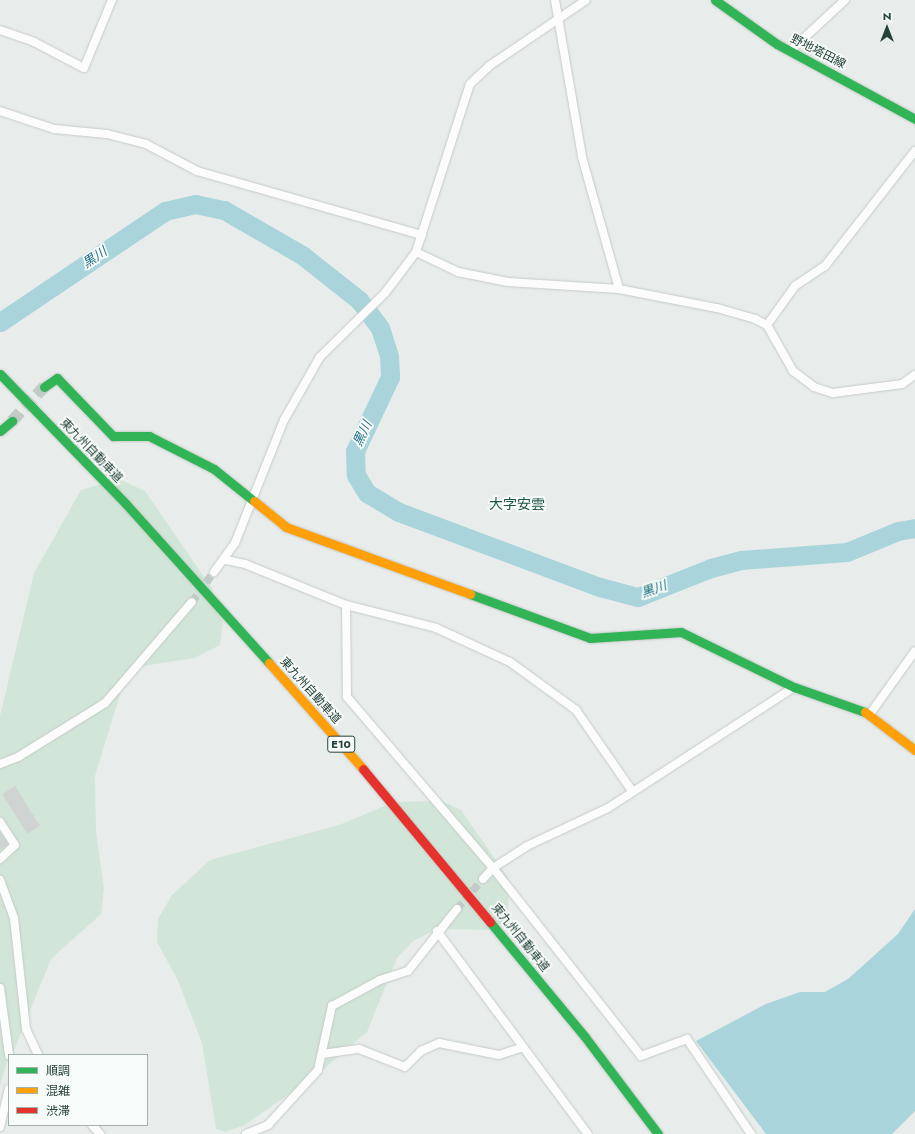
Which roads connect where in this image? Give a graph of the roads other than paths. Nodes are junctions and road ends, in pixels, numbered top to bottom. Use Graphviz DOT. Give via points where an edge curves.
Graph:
graph roads {
  1 [pos="112,0"];
  2 [pos="555,0"];
  3 [pos="586,0"];
  4 [pos="716,0"];
  5 [pos="845,0"];
  6 [pos="560,20"];
  7 [pos="0,30"];
  8 [pos="790,51"];
  9 [pos="0,111"];
  10 [pos="915,119"];
  11 [pos="915,151"];
  12 [pos="422,236"];
  13 [pos="416,252"];
  14 [pos="619,289"];
  15 [pos="768,325"];
  16 [pos="0,374"];
  17 [pos="915,374"];
  18 [pos="44,387"];
  19 [pos="12,421"];
  20 [pos="0,431"];
  21 [pos="252,502"];
  22 [pos="226,560"];
  23 [pos="214,572"];
  24 [pos="192,602"];
  25 [pos="346,605"];
  26 [pos="915,650"];
  27 [pos="794,687"];
  28 [pos="870,714"];
  29 [pos="915,750"];
  30 [pos="0,764"];
  31 [pos="632,791"];
  32 [pos="0,822"];
  33 [pos="0,859"];
  34 [pos="493,868"];
  35 [pos="483,879"];
  36 [pos="0,880"];
  37 [pos="457,909"];
  38 [pos="437,931"];
  39 [pos="0,988"];
  40 [pos="523,1047"];
  41 [pos="9,1054"];
  42 [pos="38,1054"];
  43 [pos="322,1054"];
  44 [pos="8,1093"];
  45 [pos="93,1126"];
  46 [pos="0,1127"];
  47 [pos="100,1134"];
  48 [pos="246,1134"];
  49 [pos="588,1134"];
  50 [pos="658,1134"];
  51 [pos="751,1134"];
  1 -- 7 [label="street" via="84,68 34,42"];
  2 -- 6 [label="street"];
  3 -- 6 [label="street"];
  4 -- 8 [label="main road, 野地塔田線" via="735,17"];
  5 -- 8 [label="street"];
  6 -- 12 [label="street" via="488,66 470,84"];
  6 -- 14 [label="street" via="582,157"];
  8 -- 10 [label="main road, 野地塔田線"];
  9 -- 12 [label="street" via="54,129 107,134 146,144 197,171"];
  11 -- 15 [label="street" via="825,266 795,286"];
  12 -- 13 [label="street"];
  13 -- 14 [label="street" via="458,272 508,282"];
  13 -- 21 [label="street" via="404,274 320,356 284,420"];
  14 -- 15 [label="street" via="717,308"];
  15 -- 17 [label="street" via="793,371 814,387 832,393 902,384"];
  16 -- 50 [label="main road, 東九州自動車道 / E10" via="126,504 376,783 585,1037"];
  18 -- 21 [label="main road" via="57,378 113,436 149,436 214,469"];
  19 -- 20 [label="main road"];
  21 -- 22 [label="street"];
  21 -- 27 [label="main road" via="286,527 590,638 681,632"];
  22 -- 23 [label="street"];
  22 -- 25 [label="street" via="245,564"];
  24 -- 30 [label="street" via="152,644 105,703 18,757"];
  25 -- 31 [label="street" via="436,628 510,662 576,710"];
  25 -- 34 [label="street" via="347,697"];
  26 -- 28 [label="street"];
  27 -- 28 [label="main road"];
  27 -- 31 [label="street"];
  28 -- 29 [label="main road"];
  31 -- 34 [label="street" via="608,808 526,846"];
  32 -- 33 [label="street" via="15,845"];
  34 -- 35 [label="street"];
  34 -- 51 [label="street" via="641,1056 687,1038"];
  36 -- 42 [label="street" via="14,918 26,1029"];
  37 -- 38 [label="street"];
  38 -- 40 [label="street"];
  38 -- 43 [label="street" via="408,971 380,980 332,1006"];
  39 -- 41 [label="street"];
  40 -- 43 [label="street" via="512,1054 499,1055 438,1043 421,1050 405,1067 359,1049"];
  40 -- 49 [label="street"];
  43 -- 48 [label="street" via="318,1070 268,1125"];
  44 -- 46 [label="street"];
  45 -- 47 [label="street"];
}
